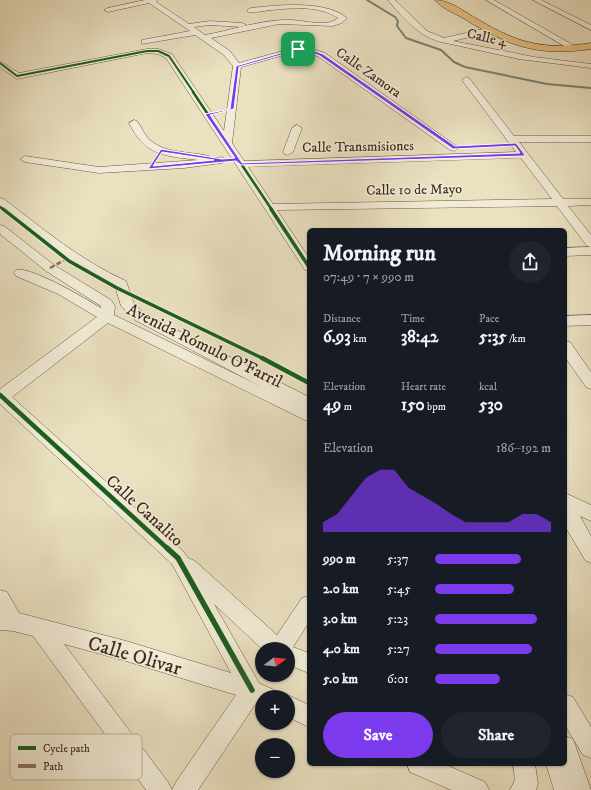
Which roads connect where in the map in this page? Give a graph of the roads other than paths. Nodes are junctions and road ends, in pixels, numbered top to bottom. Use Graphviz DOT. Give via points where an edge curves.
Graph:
graph roads {
  1 [pos="151,0"];
  2 [pos="391,0"];
  3 [pos="439,0"];
  4 [pos="489,0"];
  5 [pos="536,0"];
  6 [pos="108,10"];
  7 [pos="251,10"];
  8 [pos="188,26"];
  9 [pos="256,26"];
  10 [pos="591,28"];
  11 [pos="488,30"];
  12 [pos="196,32"];
  13 [pos="204,37"];
  14 [pos="446,40"];
  15 [pos="145,42"];
  16 [pos="569,45"];
  17 [pos="591,46"];
  18 [pos="0,63"];
  19 [pos="237,66"];
  20 [pos="590,66"];
  21 [pos="466,80"];
  22 [pos="232,109"];
  23 [pos="208,114"];
  24 [pos="134,123"];
  25 [pos="297,128"];
  26 [pos="591,139"];
  27 [pos="227,144"];
  28 [pos="508,144"];
  29 [pos="454,148"];
  30 [pos="161,150"];
  31 [pos="249,153"];
  32 [pos="523,155"];
  33 [pos="25,159"];
  34 [pos="238,159"];
  35 [pos="222,160"];
  36 [pos="71,167"];
  37 [pos="150,168"];
  38 [pos="48,171"];
  39 [pos="0,201"];
  40 [pos="559,202"];
  41 [pos="591,202"];
  42 [pos="270,207"];
  43 [pos="0,228"];
  44 [pos="591,243"];
  45 [pos="591,251"];
  46 [pos="29,252"];
  47 [pos="567,252"];
  48 [pos="71,256"];
  49 [pos="307,262"];
  50 [pos="50,268"];
  51 [pos="20,274"];
  52 [pos="63,291"];
  53 [pos="107,317"];
  54 [pos="591,320"];
  55 [pos="567,321"];
  56 [pos="567,349"];
  57 [pos="591,383"];
  58 [pos="1,396"];
  59 [pos="307,403"];
  60 [pos="307,415"];
  61 [pos="567,502"];
  62 [pos="591,513"];
  63 [pos="569,519"];
  64 [pos="591,554"];
  65 [pos="178,558"];
  66 [pos="0,599"];
  67 [pos="307,608"];
  68 [pos="7,620"];
  69 [pos="39,628"];
  70 [pos="270,642"];
  71 [pos="283,642"];
  72 [pos="295,657"];
  73 [pos="307,662"];
  74 [pos="257,690"];
  75 [pos="255,693"];
  76 [pos="255,699"];
  77 [pos="567,708"];
  78 [pos="295,709"];
  79 [pos="307,715"];
  80 [pos="118,734"];
  81 [pos="591,747"];
  82 [pos="567,753"];
  83 [pos="142,766"];
  84 [pos="423,766"];
  85 [pos="525,766"];
  86 [pos="558,766"];
  87 [pos="160,790"];
  88 [pos="184,790"];
  89 [pos="477,790"];
  90 [pos="522,790"];
  91 [pos="566,790"];
  92 [pos="580,790"];
  1 -- 6 [label="street"];
  1 -- 8 [label="street"];
  2 -- 14 [label="street, Calle 4" via="429,35"];
  3 -- 11 [label="main road"];
  4 -- 16 [label="street"];
  5 -- 10 [label="street"];
  7 -- 9 [label="street" via="314,3 326,6 339,13 342,18 331,24 287,22"];
  8 -- 9 [label="street" via="216,23"];
  8 -- 12 [label="street"];
  9 -- 13 [label="street"];
  11 -- 14 [label="street"];
  11 -- 17 [label="main road" via="507,40 532,47 561,49"];
  12 -- 13 [label="street"];
  12 -- 15 [label="street"];
  13 -- 19 [label="street" via="227,53"];
  14 -- 20 [label="street, Calle 4" via="526,59"];
  18 -- 23 [label="street" via="17,76 158,51 169,56"];
  19 -- 22 [label="street"];
  19 -- 29 [label="street, Calle Zamora" via="298,49 312,51 334,63"];
  21 -- 28 [label="street"];
  22 -- 23 [label="street"];
  22 -- 27 [label="street"];
  23 -- 27 [label="street"];
  24 -- 30 [label="street" via="145,140"];
  25 -- 29 [label="street, Calle Transmisiones" via="284,152"];
  26 -- 28 [label="street, Calle Transmisiones"];
  27 -- 34 [label="street"];
  28 -- 29 [label="street, Calle Transmisiones"];
  28 -- 32 [label="street"];
  30 -- 35 [label="street"];
  30 -- 37 [label="street"];
  31 -- 34 [label="street"];
  32 -- 34 [label="street, Calle Transmisiones"];
  32 -- 40 [label="street"];
  33 -- 36 [label="street"];
  34 -- 35 [label="street"];
  34 -- 42 [label="street"];
  35 -- 37 [label="street"];
  36 -- 37 [label="street" via="99,170"];
  36 -- 38 [label="street"];
  39 -- 48 [label="street, Avenida Rómulo O'Farril"];
  40 -- 41 [label="street, Calle 10 de Mayo"];
  40 -- 42 [label="street, Calle 10 de Mayo"];
  40 -- 44 [label="street"];
  42 -- 49 [label="street"];
  43 -- 46 [label="street, Avenida Rómulo O'Farril"];
  45 -- 47 [label="street"];
  46 -- 50 [label="street, Avenida Rómulo O'Farril"];
  46 -- 52 [label="street" via="31,266"];
  48 -- 50 [label="street"];
  48 -- 59 [label="street, Avenida Rómulo O'Farril" via="106,278 121,284 128,306 140,317"];
  50 -- 53 [label="street, Avenida Rómulo O'Farril" via="106,303"];
  51 -- 52 [label="street"];
  52 -- 53 [label="street"];
  53 -- 58 [label="street"];
  53 -- 60 [label="street, Avenida Rómulo O'Farril"];
  54 -- 55 [label="street"];
  56 -- 57 [label="street"];
  58 -- 65 [label="street, Calle Canalito"];
  61 -- 62 [label="street"];
  63 -- 64 [label="street"];
  65 -- 70 [label="street, Calle Canalito"];
  65 -- 74 [label="street, Calle Canalito"];
  66 -- 68 [label="street"];
  67 -- 71 [label="street"];
  68 -- 69 [label="street, Calle Olivar"];
  69 -- 75 [label="street, Calle Olivar" via="126,651"];
  69 -- 80 [label="street"];
  72 -- 73 [label="street"];
  76 -- 88 [label="street"];
  77 -- 81 [label="street"];
  78 -- 79 [label="street"];
  82 -- 92 [label="street"];
  83 -- 87 [label="street"];
  84 -- 89 [label="street"];
  85 -- 90 [label="street" via="527,784"];
  86 -- 91 [label="street"];
}
